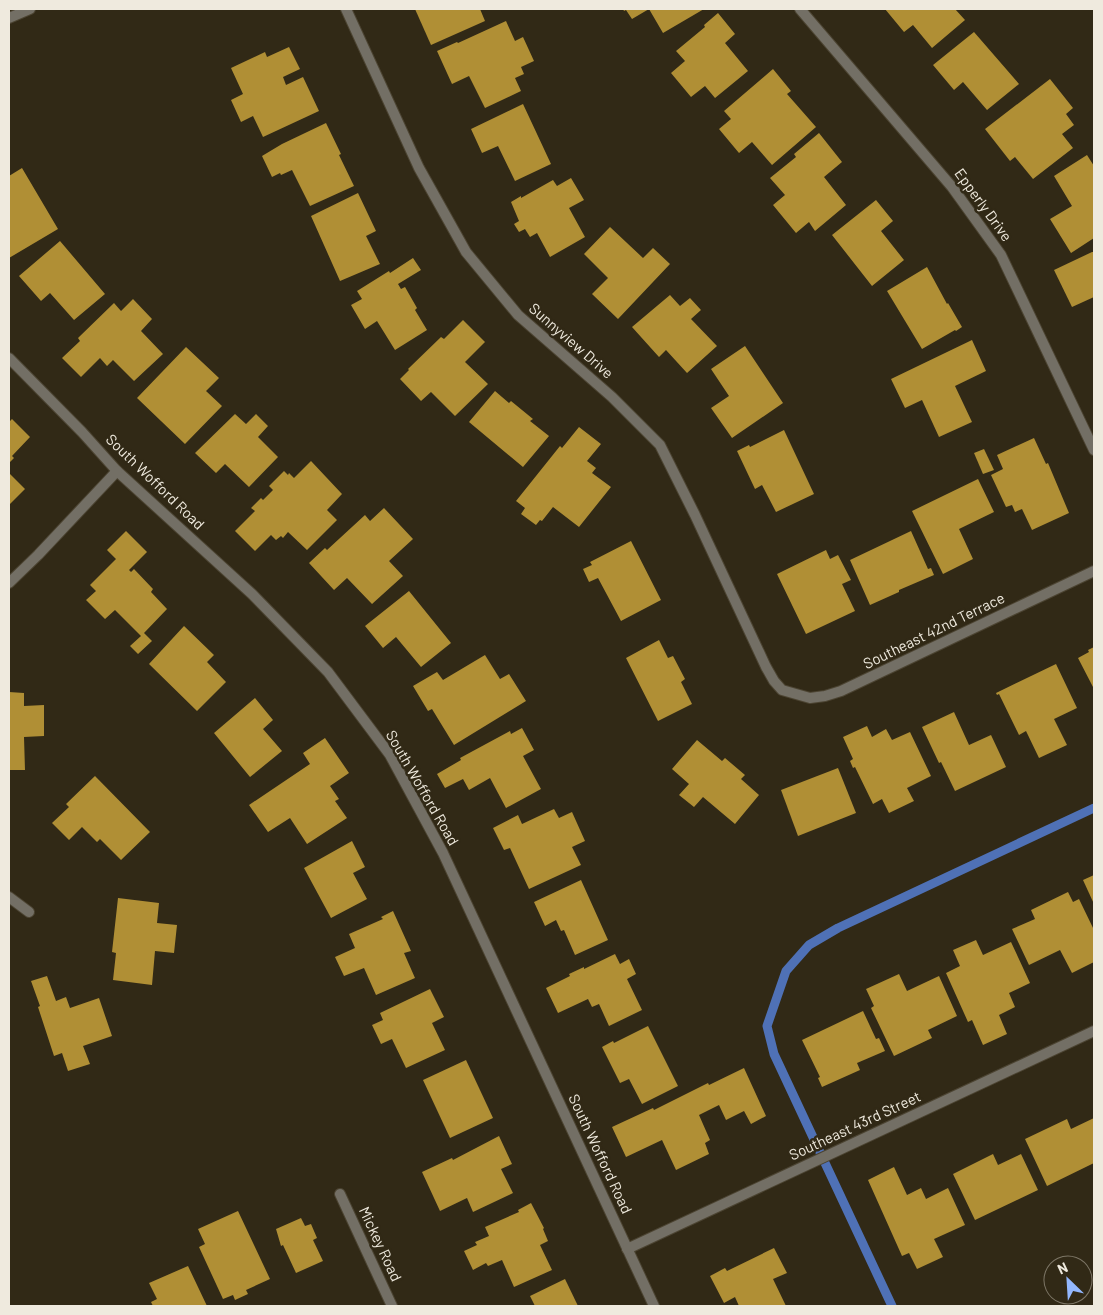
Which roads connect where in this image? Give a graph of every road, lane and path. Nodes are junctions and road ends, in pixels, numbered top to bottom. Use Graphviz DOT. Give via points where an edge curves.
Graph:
graph roads {
  1 [pos="30,9"];
  2 [pos="346,9"];
  3 [pos="800,9"];
  4 [pos="9,18"];
  5 [pos="9,358"];
  6 [pos="1094,450"];
  7 [pos="117,471"];
  8 [pos="1094,571"];
  9 [pos="9,583"];
  10 [pos="782,690"];
  11 [pos="9,897"];
  12 [pos="29,912"];
  13 [pos="1094,1031"];
  14 [pos="340,1194"];
  15 [pos="628,1249"];
  16 [pos="389,1305"];
  17 [pos="654,1306"];
  1 -- 4 [label="street"];
  2 -- 10 [label="street, Sunnyview Drive" via="419,168 466,252 518,315 612,397 660,445 766,667"];
  3 -- 6 [label="street, Epperly Drive" via="952,187 1001,255"];
  5 -- 7 [label="street, South Wofford Road"];
  7 -- 9 [label="street"];
  7 -- 15 [label="street, South Wofford Road" via="252,594 328,672 390,755 443,853"];
  8 -- 10 [label="street, Southeast 42nd Terrace" via="841,691 810,698"];
  11 -- 12 [label="street"];
  13 -- 15 [label="street, Southeast 43rd Street"];
  14 -- 16 [label="street, Mickey Road"];
  15 -- 17 [label="street, South Wofford Road"];
}
